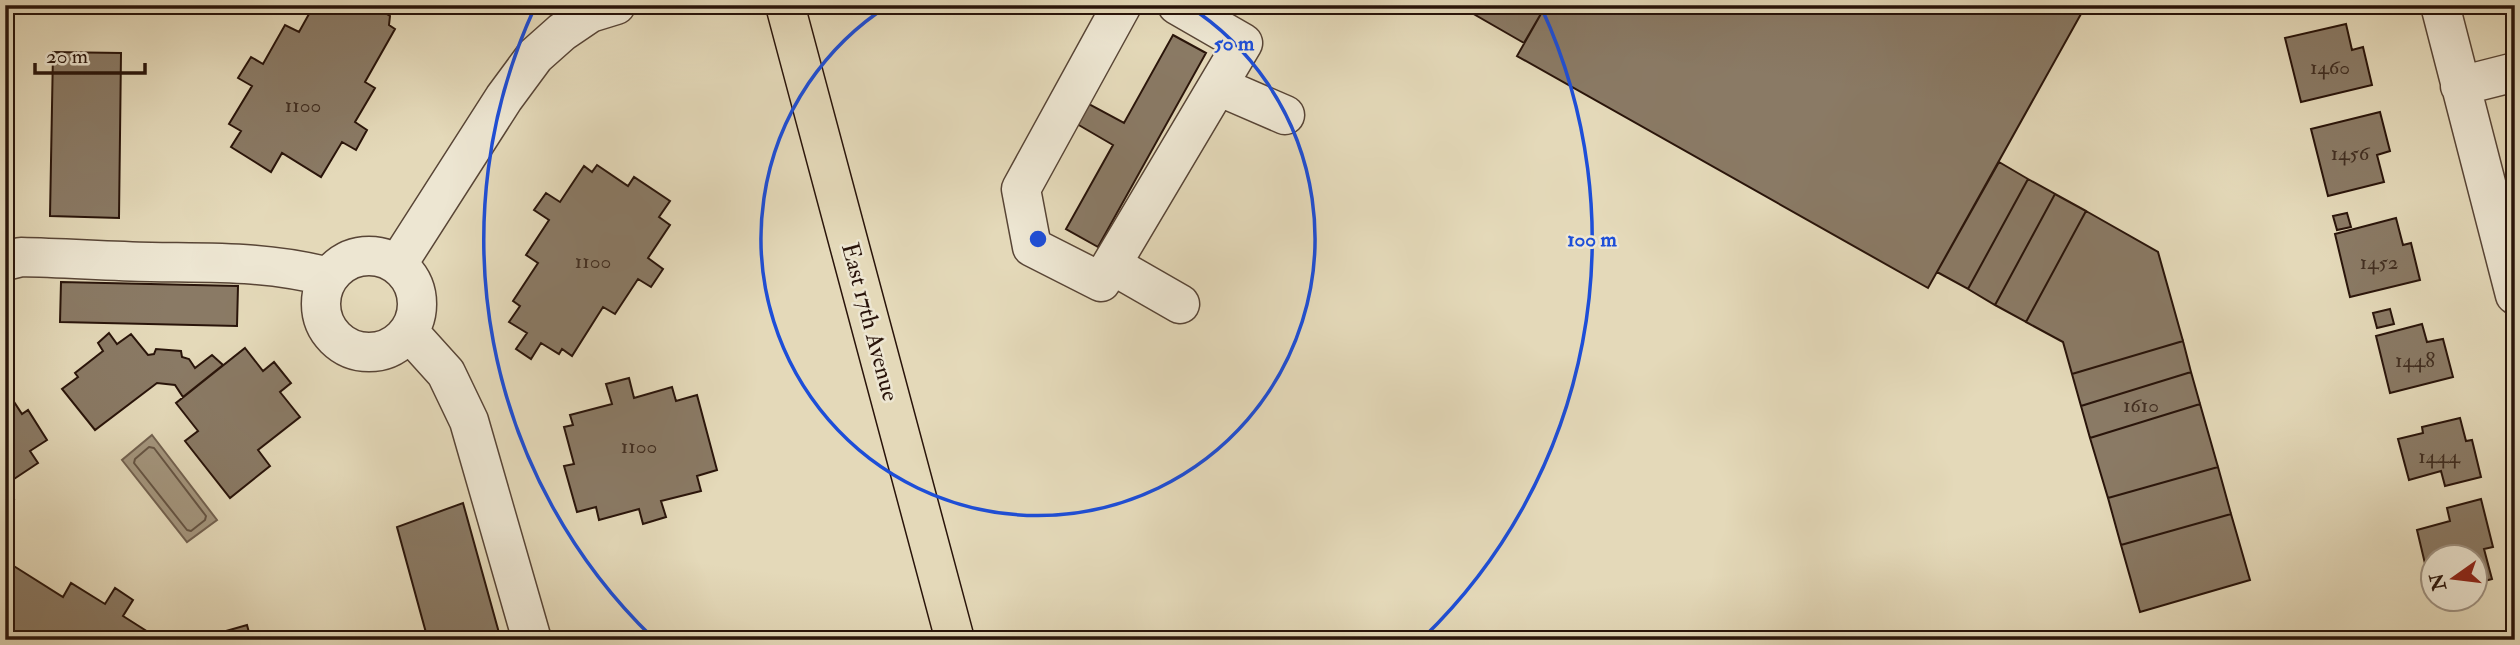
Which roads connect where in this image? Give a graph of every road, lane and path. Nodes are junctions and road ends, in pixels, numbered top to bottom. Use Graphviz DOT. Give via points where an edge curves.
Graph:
graph roads {
  1 [pos="616,5"];
  2 [pos="785,5"];
  3 [pos="1122,5"];
  4 [pos="1177,5"];
  5 [pos="2440,5"];
  6 [pos="2515,72"];
  7 [pos="1218,86"];
  8 [pos="2460,86"];
  9 [pos="1285,116"];
  10 [pos="5,261"];
  11 [pos="397,265"];
  12 [pos="1112,265"];
  13 [pos="329,277"];
  14 [pos="2515,295"];
  15 [pos="1180,304"];
  16 [pos="409,332"];
  17 [pos="532,640"];
  18 [pos="955,640"];
  1 -- 11 [label="street" via="590,13 535,57"];
  2 -- 18 [label="main road, East 17th Avenue"];
  3 -- 12 [label="street" via="1021,189 1032,247 1101,282"];
  4 -- 7 [label="street" via="1243,43"];
  5 -- 8 [label="street"];
  6 -- 8 [label="street"];
  7 -- 9 [label="street"];
  7 -- 12 [label="street"];
  8 -- 14 [label="street"];
  10 -- 13 [label="street" via="21,257 257,263"];
  11 -- 13 [label="street" via="383,258 361,258 340,266"];
  11 -- 16 [label="street" via="408,275 418,304"];
  12 -- 15 [label="street"];
  13 -- 16 [label="street" via="322,298 324,321 342,344 370,353 385,350"];
  16 -- 17 [label="street" via="446,373 469,421"];
}
